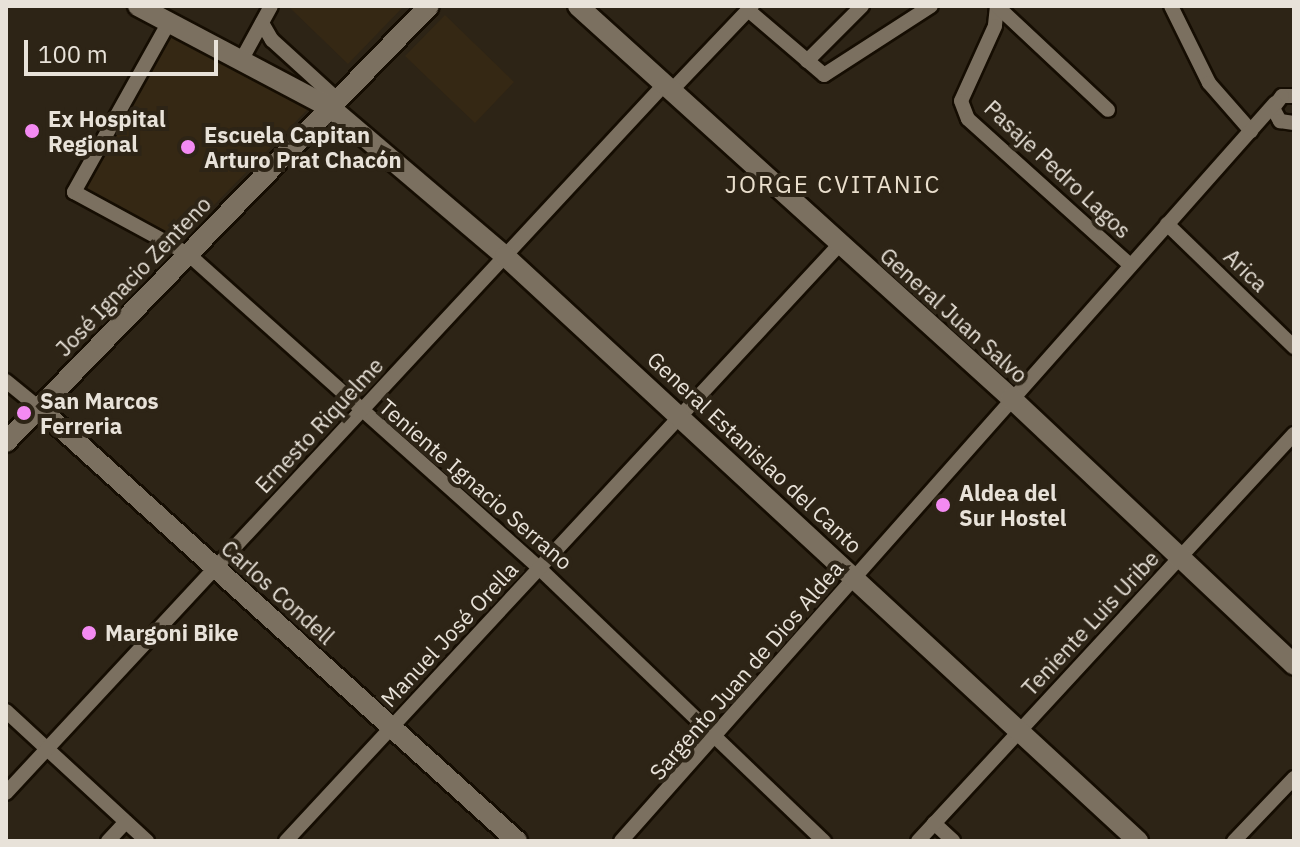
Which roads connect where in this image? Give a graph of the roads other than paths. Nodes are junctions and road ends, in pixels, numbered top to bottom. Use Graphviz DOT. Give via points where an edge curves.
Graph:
graph roads {
  1 [pos="138,6"];
  2 [pos="271,6"];
  3 [pos="429,6"];
  4 [pos="578,6"];
  5 [pos="862,6"];
  6 [pos="931,6"];
  7 [pos="997,6"];
  8 [pos="1171,6"];
  9 [pos="750,8"];
  10 [pos="169,22"];
  11 [pos="262,23"];
  12 [pos="242,59"];
  13 [pos="807,61"];
  14 [pos="1294,81"];
  15 [pos="667,89"];
  16 [pos="1285,98"];
  17 [pos="334,104"];
  18 [pos="1108,110"];
  19 [pos="1289,123"];
  20 [pos="1251,131"];
  21 [pos="1167,224"];
  22 [pos="839,245"];
  23 [pos="188,254"];
  24 [pos="505,256"];
  25 [pos="1130,265"];
  26 [pos="1294,347"];
  27 [pos="6,381"];
  28 [pos="1011,398"];
  29 [pos="39,408"];
  30 [pos="361,412"];
  31 [pos="680,415"];
  32 [pos="1294,434"];
  33 [pos="6,442"];
  34 [pos="1180,557"];
  35 [pos="215,568"];
  36 [pos="539,568"];
  37 [pos="856,578"];
  38 [pos="1294,665"];
  39 [pos="6,711"];
  40 [pos="392,727"];
  41 [pos="1021,729"];
  42 [pos="717,738"];
  43 [pos="47,749"];
  44 [pos="1294,778"];
  45 [pos="6,793"];
  46 [pos="126,822"];
  47 [pos="934,823"];
  48 [pos="108,841"];
  49 [pos="146,841"];
  50 [pos="286,841"];
  51 [pos="517,841"];
  52 [pos="621,841"];
  53 [pos="824,841"];
  54 [pos="918,841"];
  55 [pos="953,841"];
  56 [pos="1138,841"];
  57 [pos="1234,841"];
  1 -- 10 [label="street, General Estanislao del Canto"];
  2 -- 11 [label="street"];
  3 -- 17 [label="street, José Ignacio Zenteno"];
  4 -- 15 [label="street, General Juan Salvo"];
  5 -- 13 [label="street"];
  6 -- 13 [label="street" via="824,75"];
  7 -- 18 [label="street"];
  7 -- 25 [label="street, Pasaje Pedro Lagos" via="995,26 961,101 968,119"];
  8 -- 20 [label="street" via="1209,83"];
  9 -- 13 [label="street"];
  9 -- 15 [label="street, Ernesto Riquelme"];
  10 -- 12 [label="street, General Estanislao del Canto"];
  10 -- 23 [label="street, Teniente Ignacio Serrano" via="74,192"];
  11 -- 12 [label="street"];
  11 -- 17 [label="street"];
  12 -- 17 [label="street, General Estanislao del Canto"];
  14 -- 16 [label="street, Sargento Juan de Dios Aldea"];
  15 -- 22 [label="street, General Juan Salvo"];
  15 -- 24 [label="street, Ernesto Riquelme"];
  16 -- 19 [label="street" via="1274,113"];
  16 -- 20 [label="street, Sargento Juan de Dios Aldea"];
  17 -- 23 [label="street, José Ignacio Zenteno"];
  17 -- 24 [label="street, General Estanislao del Canto"];
  19 -- 20 [label="street"];
  20 -- 21 [label="street, Sargento Juan de Dios Aldea"];
  21 -- 25 [label="street, Sargento Juan de Dios Aldea"];
  21 -- 26 [label="street, Arica"];
  22 -- 28 [label="street, General Juan Salvo"];
  22 -- 31 [label="street, Manuel José Orella"];
  23 -- 29 [label="street, José Ignacio Zenteno"];
  23 -- 30 [label="street, Teniente Ignacio Serrano"];
  24 -- 30 [label="street, Ernesto Riquelme"];
  24 -- 31 [label="street, General Estanislao del Canto"];
  25 -- 28 [label="street, Sargento Juan de Dios Aldea"];
  27 -- 29 [label="street, Carlos Condell"];
  28 -- 34 [label="street, General Juan Salvo"];
  28 -- 37 [label="street, Sargento Juan de Dios Aldea"];
  29 -- 33 [label="street, José Ignacio Zenteno"];
  29 -- 35 [label="street, Carlos Condell"];
  30 -- 35 [label="street, Ernesto Riquelme"];
  30 -- 36 [label="street, Teniente Ignacio Serrano"];
  31 -- 36 [label="street, Manuel José Orella"];
  31 -- 37 [label="street, General Estanislao del Canto"];
  32 -- 34 [label="street, Teniente Luis Uribe"];
  34 -- 38 [label="street, General Juan Salvo"];
  34 -- 41 [label="street, Teniente Luis Uribe"];
  35 -- 40 [label="street, Carlos Condell"];
  35 -- 43 [label="street, Ernesto Riquelme"];
  36 -- 40 [label="street, Manuel José Orella"];
  36 -- 42 [label="street, Teniente Ignacio Serrano"];
  37 -- 41 [label="street, General Estanislao del Canto"];
  37 -- 42 [label="street, Sargento Juan de Dios Aldea"];
  39 -- 43 [label="street"];
  40 -- 50 [label="street, Manuel José Orella"];
  40 -- 51 [label="street, Carlos Condell"];
  41 -- 47 [label="street, Teniente Luis Uribe"];
  41 -- 56 [label="street, General Estanislao del Canto"];
  42 -- 52 [label="street, Sargento Juan de Dios Aldea"];
  42 -- 53 [label="street, Teniente Ignacio Serrano"];
  43 -- 45 [label="street, Ernesto Riquelme"];
  43 -- 46 [label="street"];
  44 -- 57 [label="street"];
  46 -- 48 [label="street"];
  46 -- 49 [label="street"];
  47 -- 54 [label="street, Teniente Luis Uribe"];
  47 -- 55 [label="street"];
}
